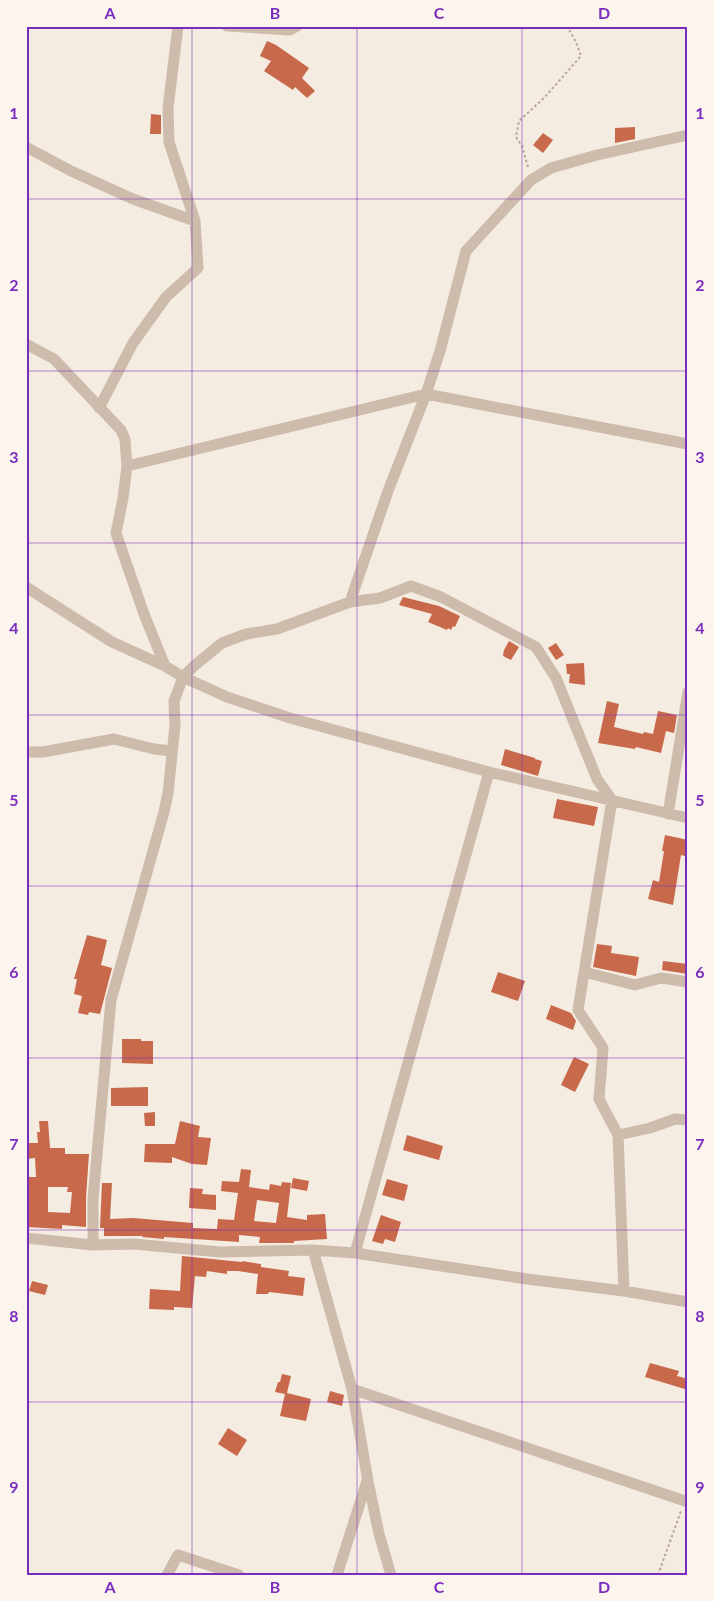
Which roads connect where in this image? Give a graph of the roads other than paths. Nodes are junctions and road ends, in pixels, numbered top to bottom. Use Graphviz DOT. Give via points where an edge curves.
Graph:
graph roads {
  1 [pos="178,26"];
  2 [pos="227,26"];
  3 [pos="297,26"];
  4 [pos="688,135"];
  5 [pos="26,147"];
  6 [pos="194,221"];
  7 [pos="26,344"];
  8 [pos="426,394"];
  9 [pos="99,408"];
  10 [pos="688,444"];
  11 [pos="127,466"];
  12 [pos="26,587"];
  13 [pos="350,602"];
  14 [pos="165,666"];
  15 [pos="183,677"];
  16 [pos="688,692"];
  17 [pos="172,751"];
  18 [pos="26,752"];
  19 [pos="489,772"];
  20 [pos="612,800"];
  21 [pos="668,814"];
  22 [pos="688,818"];
  23 [pos="584,972"];
  24 [pos="688,982"];
  25 [pos="688,1120"];
  26 [pos="618,1135"];
  27 [pos="26,1238"];
  28 [pos="93,1245"];
  29 [pos="314,1250"];
  30 [pos="355,1253"];
  31 [pos="624,1291"];
  32 [pos="688,1302"];
  33 [pos="352,1389"];
  34 [pos="368,1481"];
  35 [pos="686,1502"];
  36 [pos="167,1575"];
  37 [pos="239,1575"];
  38 [pos="337,1575"];
  39 [pos="391,1575"];
  1 -- 6 [label="street" via="168,108 169,142"];
  2 -- 3 [label="street" via="290,30"];
  4 -- 8 [label="street" via="551,168 531,180 466,251"];
  5 -- 6 [label="street" via="133,199"];
  6 -- 9 [label="street" via="198,268 166,297 138,336"];
  7 -- 9 [label="street" via="54,359"];
  8 -- 10 [label="street"];
  8 -- 11 [label="street"];
  8 -- 13 [label="street"];
  9 -- 11 [label="street" via="125,439"];
  11 -- 14 [label="street" via="116,533"];
  12 -- 14 [label="street" via="112,642"];
  13 -- 15 [label="street" via="277,629 246,634 222,643"];
  13 -- 20 [label="street" via="380,598 411,586 536,647 556,678 597,779"];
  14 -- 15 [label="street"];
  15 -- 17 [label="street" via="174,700"];
  15 -- 19 [label="street" via="227,697 290,718"];
  16 -- 21 [label="street"];
  17 -- 18 [label="street" via="114,739 44,752"];
  17 -- 28 [label="street" via="164,812 110,1000 93,1198"];
  19 -- 20 [label="street"];
  19 -- 30 [label="street"];
  20 -- 21 [label="street"];
  20 -- 23 [label="street"];
  21 -- 22 [label="street"];
  23 -- 24 [label="street" via="635,985 661,978"];
  23 -- 26 [label="street" via="578,1010 603,1048 599,1100"];
  25 -- 26 [label="street" via="675,1119"];
  26 -- 31 [label="street"];
  27 -- 28 [label="street"];
  28 -- 29 [label="street" via="134,1244 220,1252"];
  29 -- 30 [label="street"];
  29 -- 33 [label="street"];
  30 -- 31 [label="street"];
  31 -- 32 [label="street"];
  33 -- 34 [label="street"];
  33 -- 35 [label="street"];
  34 -- 38 [label="street"];
  34 -- 39 [label="street"];
  36 -- 37 [label="street" via="178,1555"];
}
